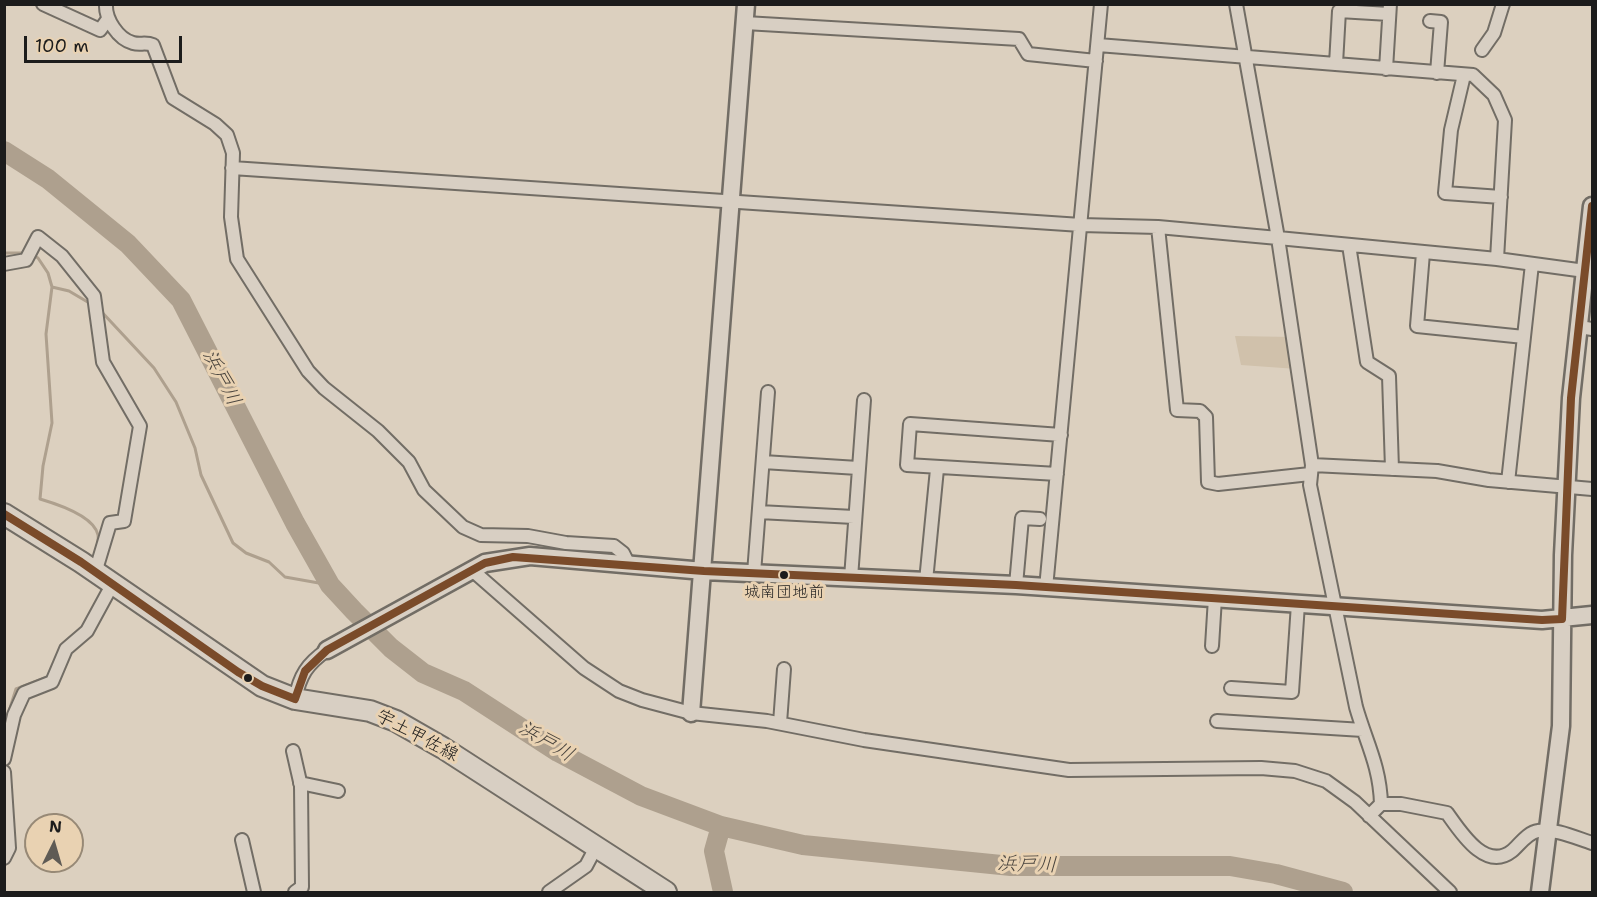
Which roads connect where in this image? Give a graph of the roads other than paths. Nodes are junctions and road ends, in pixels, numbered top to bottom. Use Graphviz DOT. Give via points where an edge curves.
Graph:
graph roads {
  1 [pos="42,4"];
  2 [pos="106,4"];
  3 [pos="746,4"];
  4 [pos="1101,4"];
  5 [pos="1236,4"];
  6 [pos="1503,4"];
  7 [pos="1390,9"];
  8 [pos="108,20"];
  9 [pos="1430,21"];
  10 [pos="745,23"];
  11 [pos="1098,45"];
  12 [pos="1482,50"];
  13 [pos="1246,58"];
  14 [pos="1096,61"];
  15 [pos="1336,64"];
  16 [pos="1386,69"];
  17 [pos="1437,73"];
  18 [pos="1464,75"];
  19 [pos="232,168"];
  20 [pos="1501,197"];
  21 [pos="729,201"];
  22 [pos="1593,206"];
  23 [pos="1081,225"];
  24 [pos="1158,227"];
  25 [pos="1278,238"];
  26 [pos="1349,245"];
  27 [pos="1423,253"];
  28 [pos="1497,259"];
  29 [pos="4,264"];
  30 [pos="1533,264"];
  31 [pos="1585,272"];
  32 [pos="1586,328"];
  33 [pos="1524,337"];
  34 [pos="768,392"];
  35 [pos="864,400"];
  36 [pos="1061,435"];
  37 [pos="763,462"];
  38 [pos="858,468"];
  39 [pos="937,469"];
  40 [pos="1311,469"];
  41 [pos="1392,469"];
  42 [pos="1057,474"];
  43 [pos="1508,482"];
  44 [pos="1566,486"];
  45 [pos="1593,489"];
  46 [pos="759,512"];
  47 [pos="4,514"];
  48 [pos="854,517"];
  49 [pos="1040,519"];
  50 [pos="628,563"];
  51 [pos="704,571"];
  52 [pos="468,572"];
  53 [pos="95,573"];
  54 [pos="754,573"];
  55 [pos="851,578"];
  56 [pos="926,581"];
  57 [pos="112,585"];
  58 [pos="1016,585"];
  59 [pos="1046,588"];
  60 [pos="1215,598"];
  61 [pos="1298,604"];
  62 [pos="1337,607"];
  63 [pos="1593,615"];
  64 [pos="1562,619"];
  65 [pos="1212,646"];
  66 [pos="327,650"];
  67 [pos="784,669"];
  68 [pos="1231,688"];
  69 [pos="295,699"];
  70 [pos="691,713"];
  71 [pos="1217,721"];
  72 [pos="780,723"];
  73 [pos="1363,730"];
  74 [pos="293,751"];
  75 [pos="4,759"];
  76 [pos="4,772"];
  77 [pos="300,783"];
  78 [pos="338,791"];
  79 [pos="1381,804"];
  80 [pos="1370,816"];
  81 [pos="1549,830"];
  82 [pos="242,840"];
  83 [pos="1593,843"];
  84 [pos="595,849"];
  85 [pos="4,858"];
  86 [pos="254,892"];
  87 [pos="295,892"];
  88 [pos="549,892"];
  89 [pos="666,892"];
  90 [pos="1450,892"];
  91 [pos="1540,892"];
  1 -- 8 [label="street" via="100,30"];
  2 -- 8 [label="street"];
  3 -- 10 [label="street"];
  4 -- 11 [label="street"];
  5 -- 13 [label="street"];
  6 -- 12 [label="street" via="1494,33"];
  7 -- 15 [label="street" via="1339,11"];
  7 -- 16 [label="street"];
  8 -- 19 [label="street" via="132,43 153,45 173,98 227,135 233,153"];
  9 -- 17 [label="street" via="1441,22"];
  10 -- 14 [label="street" via="1019,39 1028,54"];
  10 -- 21 [label="street"];
  11 -- 13 [label="street"];
  11 -- 14 [label="street"];
  13 -- 15 [label="street"];
  13 -- 25 [label="street"];
  14 -- 23 [label="street"];
  15 -- 16 [label="street"];
  16 -- 17 [label="street"];
  17 -- 18 [label="street"];
  18 -- 20 [label="street" via="1473,75 1494,95 1504,120"];
  18 -- 20 [label="street" via="1451,130 1445,194"];
  19 -- 21 [label="street"];
  19 -- 50 [label="street" via="233,241 237,259 249,280 308,370 409,462 424,490 445,512 481,535 614,546"];
  20 -- 28 [label="street"];
  21 -- 23 [label="street"];
  21 -- 51 [label="street"];
  22 -- 31 [label="street"];
  23 -- 24 [label="street"];
  23 -- 36 [label="street"];
  24 -- 25 [label="street"];
  24 -- 40 [label="street" via="1178,410 1200,411 1206,417 1208,482 1218,484"];
  25 -- 26 [label="street"];
  25 -- 40 [label="street"];
  26 -- 27 [label="street"];
  26 -- 41 [label="street" via="1367,362 1389,376"];
  27 -- 28 [label="street"];
  27 -- 33 [label="street" via="1417,326"];
  28 -- 30 [label="street"];
  29 -- 53 [label="street" via="26,260 38,237 62,256 94,296 103,362 140,426 124,521 110,523"];
  30 -- 31 [label="street"];
  30 -- 33 [label="street"];
  31 -- 32 [label="street"];
  32 -- 44 [label="street" via="1571,398"];
  33 -- 43 [label="street"];
  34 -- 37 [label="street"];
  35 -- 38 [label="street"];
  36 -- 39 [label="street" via="910,424 907,465"];
  36 -- 42 [label="street"];
  37 -- 38 [label="street"];
  37 -- 46 [label="street"];
  38 -- 48 [label="street"];
  39 -- 42 [label="street"];
  39 -- 56 [label="street"];
  40 -- 41 [label="street"];
  40 -- 62 [label="street" via="1310,485"];
  41 -- 43 [label="street" via="1437,471"];
  42 -- 59 [label="street"];
  43 -- 44 [label="street"];
  44 -- 45 [label="street"];
  44 -- 64 [label="street"];
  46 -- 48 [label="street"];
  46 -- 54 [label="street"];
  47 -- 53 [label="main road, 宇土甲佐線"];
  48 -- 55 [label="street"];
  49 -- 58 [label="street" via="1022,518"];
  50 -- 51 [label="street"];
  50 -- 52 [label="street" via="513,556"];
  51 -- 54 [label="street"];
  51 -- 70 [label="street"];
  52 -- 66 [label="street"];
  52 -- 70 [label="street" via="584,668 618,691"];
  53 -- 57 [label="main road, 宇土甲佐線"];
  54 -- 55 [label="street"];
  55 -- 56 [label="street"];
  56 -- 58 [label="street"];
  57 -- 69 [label="main road, 宇土甲佐線" via="238,672"];
  57 -- 75 [label="street" via="87,632 66,649 52,682 24,693 14,715"];
  58 -- 59 [label="street"];
  59 -- 60 [label="street"];
  60 -- 61 [label="street"];
  60 -- 65 [label="street"];
  61 -- 62 [label="street"];
  61 -- 68 [label="street" via="1297,693"];
  62 -- 64 [label="street"];
  62 -- 73 [label="street"];
  63 -- 64 [label="street"];
  64 -- 81 [label="street" via="1561,726"];
  66 -- 69 [label="street" via="309,663"];
  67 -- 72 [label="street"];
  69 -- 84 [label="main road, 宇土甲佐線" via="370,711 396,722 443,748"];
  70 -- 72 [label="street"];
  71 -- 73 [label="street"];
  72 -- 80 [label="street" via="864,740 1069,770 1295,771 1326,781"];
  73 -- 79 [label="street" via="1378,770"];
  74 -- 77 [label="street"];
  76 -- 85 [label="street" via="9,848"];
  77 -- 78 [label="street"];
  77 -- 87 [label="street" via="302,887"];
  79 -- 80 [label="street"];
  79 -- 81 [label="street" via="1447,813 1475,849 1494,855 1505,855 1534,831"];
  80 -- 90 [label="street"];
  81 -- 83 [label="street"];
  81 -- 91 [label="street"];
  82 -- 86 [label="street"];
  84 -- 88 [label="street" via="586,866"];
  84 -- 89 [label="main road, 宇土甲佐線"];
}
